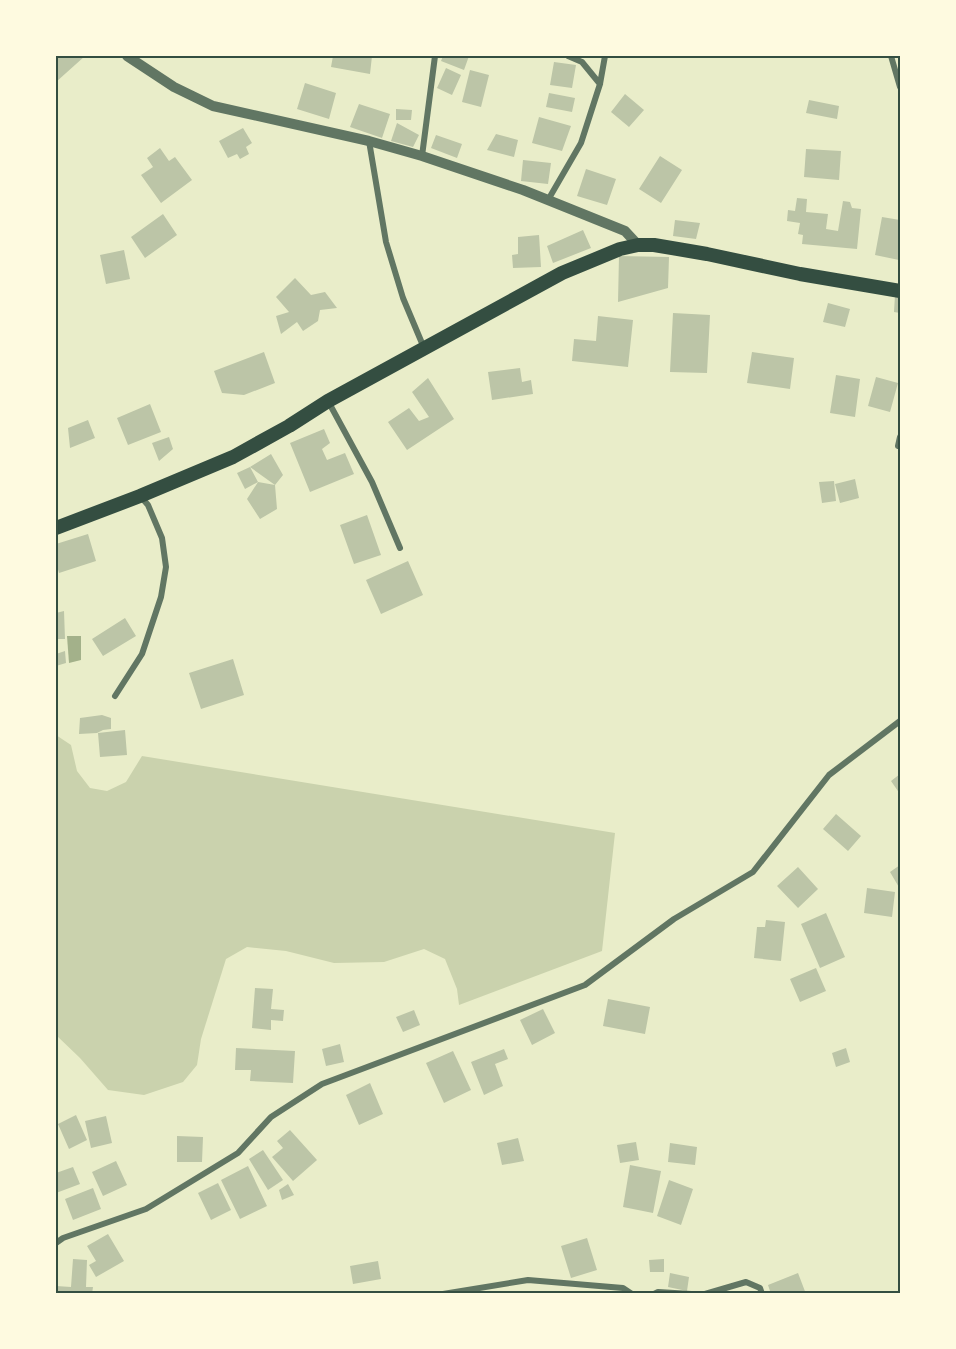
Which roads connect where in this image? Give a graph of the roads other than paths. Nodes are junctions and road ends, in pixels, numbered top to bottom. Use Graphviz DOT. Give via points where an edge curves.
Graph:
graph roads {
  1 [pos="127,56"];
  2 [pos="435,56"];
  3 [pos="568,56"];
  4 [pos="605,56"];
  5 [pos="891,56"];
  6 [pos="600,84"];
  7 [pos="900,87"];
  8 [pos="369,141"];
  9 [pos="422,156"];
  10 [pos="548,200"];
  11 [pos="638,245"];
  12 [pos="900,291"];
  13 [pos="424,348"];
  14 [pos="328,401"];
  15 [pos="900,437"];
  16 [pos="898,446"];
  17 [pos="141,496"];
  18 [pos="56,528"];
  19 [pos="400,548"];
  20 [pos="115,696"];
  21 [pos="899,724"];
  22 [pos="56,1243"];
  23 [pos="443,1293"];
  24 [pos="632,1293"];
  25 [pos="654,1293"];
  26 [pos="691,1293"];
  27 [pos="705,1293"];
  28 [pos="762,1293"];
  1 -- 8 [label="street" via="174,87 213,106"];
  2 -- 9 [label="street"];
  3 -- 6 [label="street" via="582,62"];
  4 -- 6 [label="street"];
  5 -- 7 [label="street"];
  6 -- 10 [label="street" via="581,143"];
  8 -- 9 [label="street"];
  8 -- 13 [label="street" via="389,251"];
  9 -- 10 [label="street"];
  10 -- 11 [label="street" via="625,231"];
  11 -- 12 [label="main road" via="707,254"];
  11 -- 13 [label="main road" via="562,273"];
  13 -- 14 [label="main road"];
  14 -- 17 [label="main road" via="233,457"];
  14 -- 19 [label="street" via="372,482"];
  15 -- 16 [label="street"];
  17 -- 18 [label="main road"];
  17 -- 20 [label="street" via="162,538 166,567 142,654"];
  21 -- 22 [label="street" via="829,775 753,872 674,919 585,985 322,1084 271,1118 238,1153 146,1209"];
  23 -- 24 [label="street" via="528,1280 623,1288"];
  25 -- 26 [label="street"];
  27 -- 28 [label="street" via="746,1282"];
}
